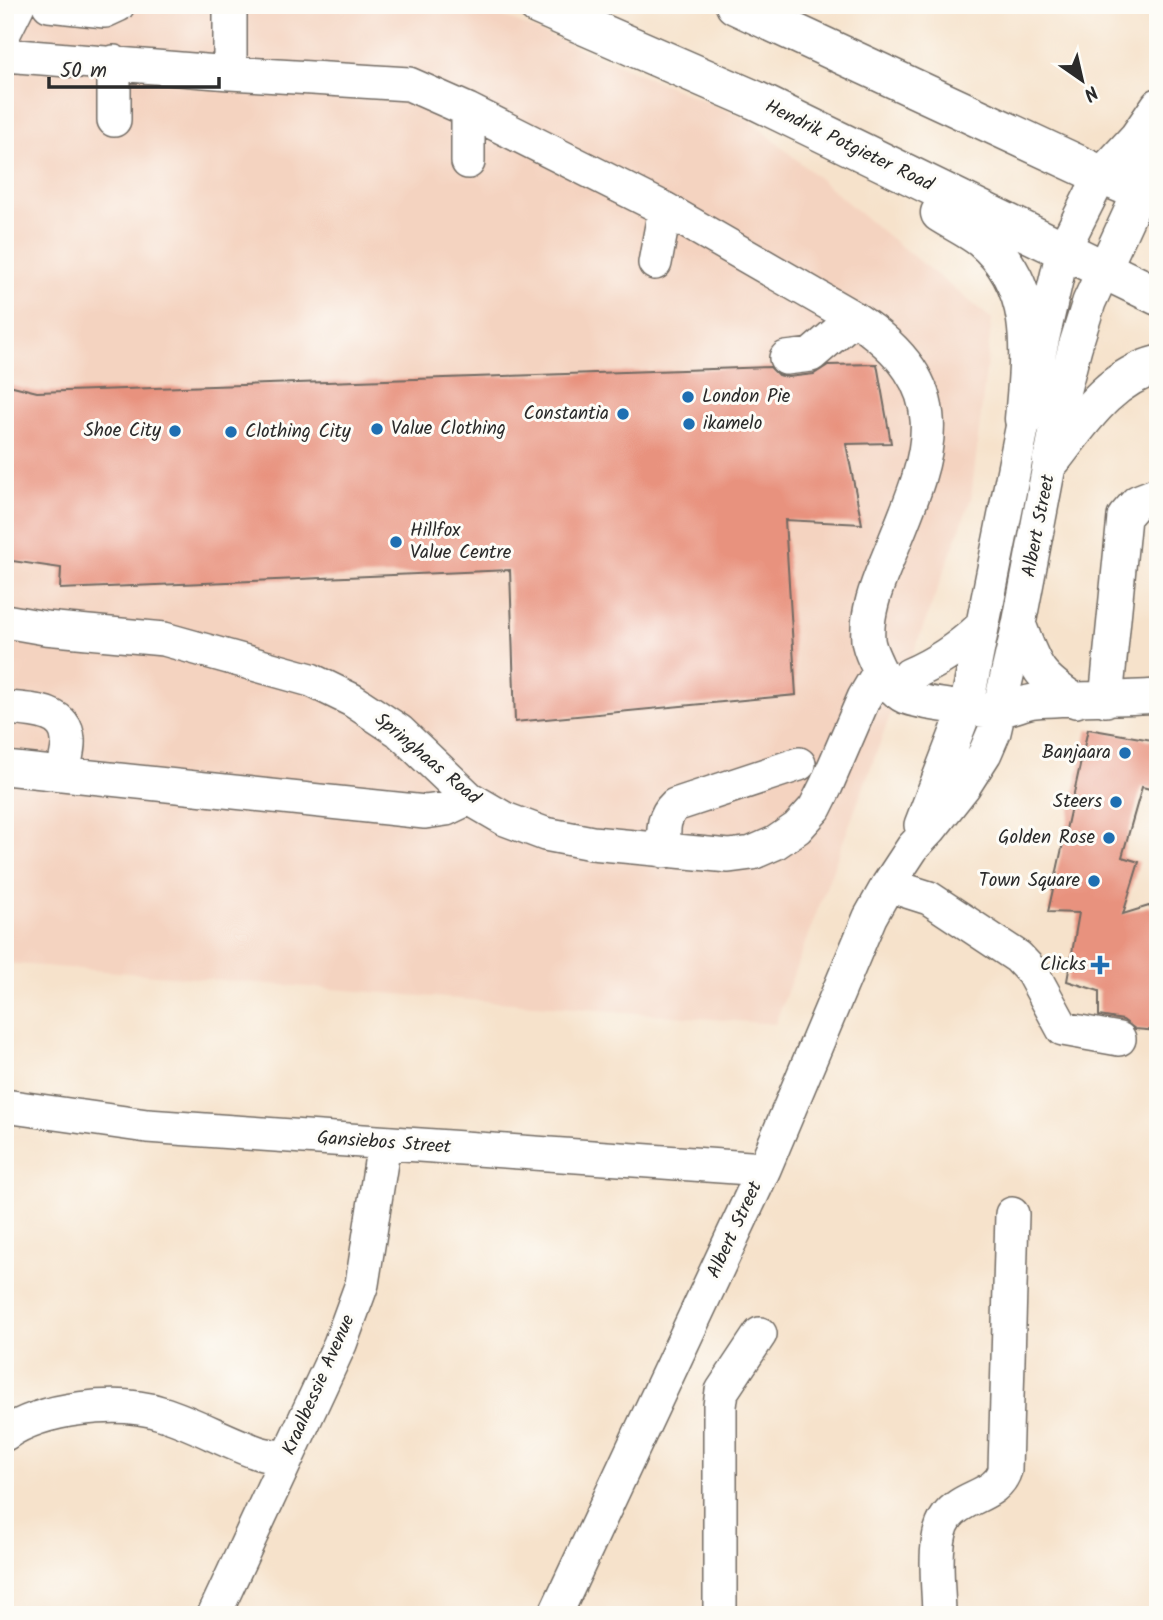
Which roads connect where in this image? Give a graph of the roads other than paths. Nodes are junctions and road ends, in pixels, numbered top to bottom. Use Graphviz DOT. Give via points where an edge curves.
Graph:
graph roads {
  1 [pos="18,5"];
  2 [pos="48,5"];
  3 [pos="118,5"];
  4 [pos="230,5"];
  5 [pos="537,5"];
  6 [pos="735,5"];
  7 [pos="5,31"];
  8 [pos="5,55"];
  9 [pos="114,62"];
  10 [pos="230,73"];
  11 [pos="755,100"];
  12 [pos="1158,105"];
  13 [pos="468,110"];
  14 [pos="114,120"];
  15 [pos="1136,137"];
  16 [pos="468,162"];
  17 [pos="1101,175"];
  18 [pos="1149,195"];
  19 [pos="665,209"];
  20 [pos="1063,250"];
  21 [pos="655,263"];
  22 [pos="1104,270"];
  23 [pos="1158,296"];
  24 [pos="854,318"];
  25 [pos="786,358"];
  26 [pos="1158,365"];
  27 [pos="1024,419"];
  28 [pos="1052,459"];
  29 [pos="1155,495"];
  30 [pos="5,621"];
  31 [pos="1019,624"];
  32 [pos="980,628"];
  33 [pos="897,681"];
  34 [pos="1158,696"];
  35 [pos="968,697"];
  36 [pos="1091,700"];
  37 [pos="1012,701"];
  38 [pos="5,708"];
  39 [pos="946,761"];
  40 [pos="799,764"];
  41 [pos="5,768"];
  42 [pos="63,774"];
  43 [pos="469,798"];
  44 [pos="913,847"];
  45 [pos="664,851"];
  46 [pos="888,885"];
  47 [pos="1119,1039"];
  48 [pos="5,1106"];
  49 [pos="384,1143"];
  50 [pos="764,1169"];
  51 [pos="1012,1214"];
  52 [pos="760,1334"];
  53 [pos="5,1434"];
  54 [pos="287,1458"];
  55 [pos="214,1615"];
  56 [pos="555,1615"];
  57 [pos="720,1615"];
  58 [pos="939,1615"];
  1 -- 7 [label="street"];
  2 -- 3 [label="street" via="105,10"];
  4 -- 10 [label="street"];
  5 -- 11 [label="main road, Hendrik Potgieter Road"];
  6 -- 17 [label="main road"];
  8 -- 9 [label="street"];
  9 -- 10 [label="street"];
  9 -- 14 [label="street"];
  10 -- 13 [label="street" via="409,85"];
  11 -- 20 [label="main road, Hendrik Potgieter Road"];
  11 -- 27 [label="main road" via="980,237 997,254 1016,281 1027,314"];
  12 -- 15 [label="street, Albert Street"];
  13 -- 16 [label="street"];
  13 -- 19 [label="street"];
  15 -- 17 [label="street, Albert Street"];
  15 -- 18 [label="street"];
  17 -- 18 [label="main road"];
  17 -- 20 [label="street, Albert Street"];
  18 -- 22 [label="street, Albert Street"];
  19 -- 21 [label="street"];
  19 -- 24 [label="street"];
  20 -- 22 [label="main road, Hendrik Potgieter Road"];
  20 -- 27 [label="street, Albert Street"];
  22 -- 23 [label="main road, Hendrik Potgieter Road"];
  22 -- 28 [label="street, Albert Street" via="1075,347"];
  24 -- 25 [label="street" via="817,351 803,358"];
  24 -- 33 [label="street" via="902,356 922,391 928,426 926,456 875,591 869,620 868,643"];
  26 -- 28 [label="main road" via="1142,369 1108,392"];
  27 -- 32 [label="street, Albert Street"];
  28 -- 31 [label="street, Albert Street"];
  29 -- 36 [label="street" via="1137,502 1124,517"];
  30 -- 43 [label="street, Springhaas Road" via="164,639 311,680 399,731"];
  31 -- 36 [label="street" via="1040,673"];
  31 -- 37 [label="street, Albert Street"];
  32 -- 33 [label="street" via="936,664"];
  32 -- 35 [label="street, Albert Street"];
  33 -- 35 [label="street"];
  33 -- 39 [label="street" via="929,726"];
  33 -- 45 [label="street, Springhaas Road" via="863,698 827,786 797,828 752,853 729,856"];
  34 -- 36 [label="street"];
  35 -- 37 [label="street"];
  35 -- 39 [label="street, Albert Street"];
  36 -- 37 [label="street"];
  37 -- 44 [label="street, Albert Street" via="985,754"];
  38 -- 42 [label="street" via="38,710 64,727 68,741"];
  39 -- 44 [label="street, Albert Street"];
  40 -- 45 [label="street" via="675,805 664,821"];
  41 -- 42 [label="street"];
  42 -- 43 [label="street" via="425,811 446,809"];
  43 -- 45 [label="street, Springhaas Road" via="545,834"];
  44 -- 46 [label="street, Albert Street"];
  46 -- 47 [label="street" via="929,898 1018,957 1032,972 1063,1029"];
  46 -- 50 [label="street, Albert Street" via="856,948"];
  48 -- 49 [label="street, Gansiebos Street" via="147,1126"];
  49 -- 50 [label="street, Gansiebos Street"];
  49 -- 54 [label="street, Kraalbessie Avenue" via="362,1284"];
  50 -- 56 [label="street, Albert Street"];
  51 -- 58 [label="street" via="1005,1470 999,1484 948,1514 942,1525"];
  52 -- 57 [label="street" via="722,1391 719,1406"];
  53 -- 54 [label="street" via="36,1419 116,1407 159,1412 257,1453"];
  54 -- 55 [label="street, Kraalbessie Avenue"];
}
